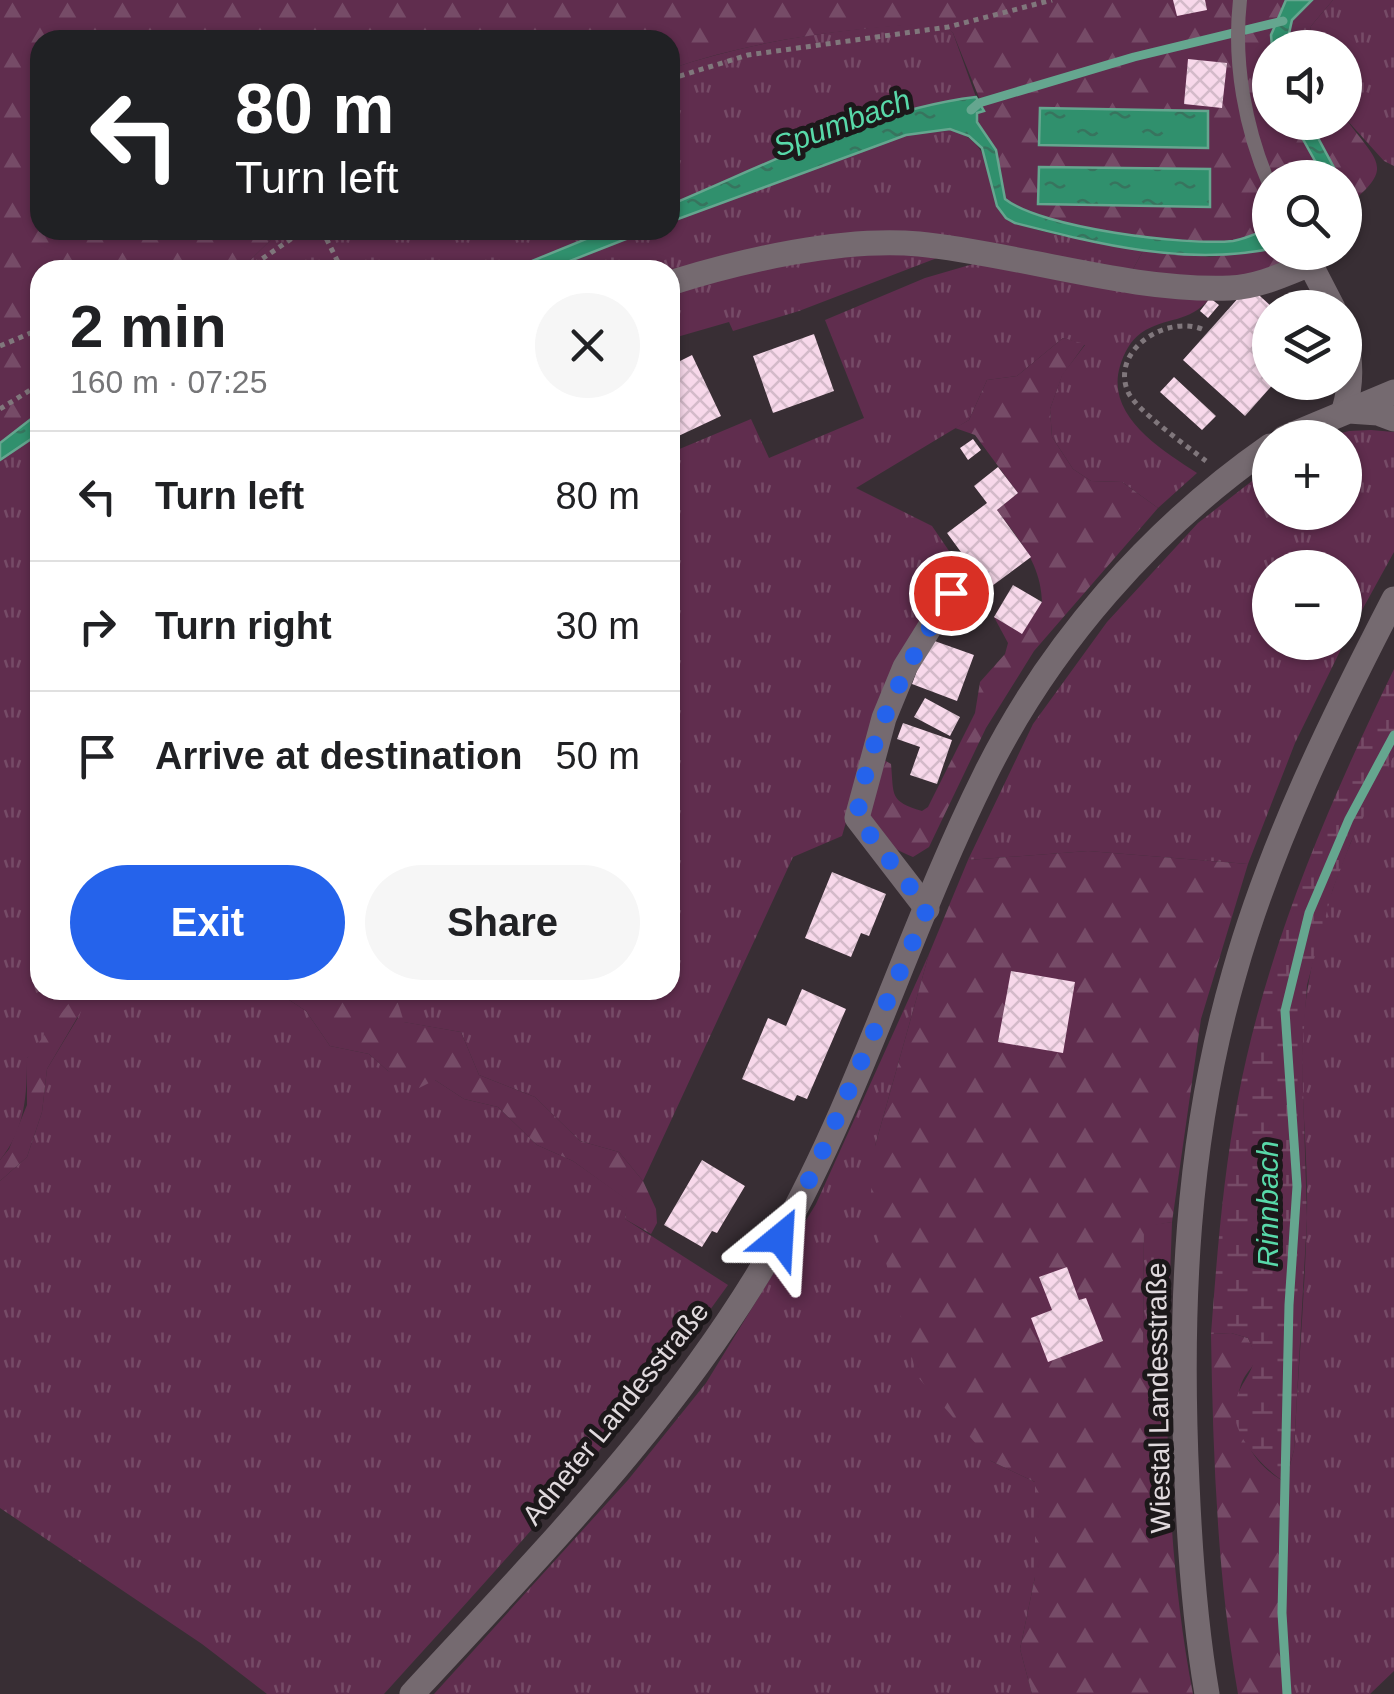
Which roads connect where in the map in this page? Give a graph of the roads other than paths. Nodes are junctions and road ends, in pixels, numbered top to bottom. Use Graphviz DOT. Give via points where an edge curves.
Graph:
graph roads {
  1 [pos="1240,0"];
  2 [pos="1260,160"];
  3 [pos="1286,270"];
  4 [pos="680,282"];
  5 [pos="1394,392"];
  6 [pos="1347,400"];
  7 [pos="1344,410"];
  8 [pos="1394,419"];
  9 [pos="1323,420"];
  10 [pos="1252,460"];
  11 [pos="951,593"];
  12 [pos="1394,598"];
  13 [pos="927,909"];
  14 [pos="412,1694"];
  15 [pos="1207,1694"];
  1 -- 2 [label="lane" via="1237,46"];
  3 -- 4 [label="street" via="1233,288 1174,286 886,242 806,250"];
  5 -- 7 [label="street"];
  6 -- 7 [label="street"];
  7 -- 8 [label="street"];
  7 -- 9 [label="street"];
  10 -- 13 [label="street, Adneter Landesstraße" via="1136,560 1074,633 986,772"];
  11 -- 13 [label="street" via="898,684 857,818"];
  12 -- 15 [label="street, Wiestal Landesstraße" via="1260,892 1221,1024 1199,1139 1182,1389 1191,1568"];
  13 -- 14 [label="street, Adneter Landesstraße" via="816,1166 737,1309 600,1488"];
}
